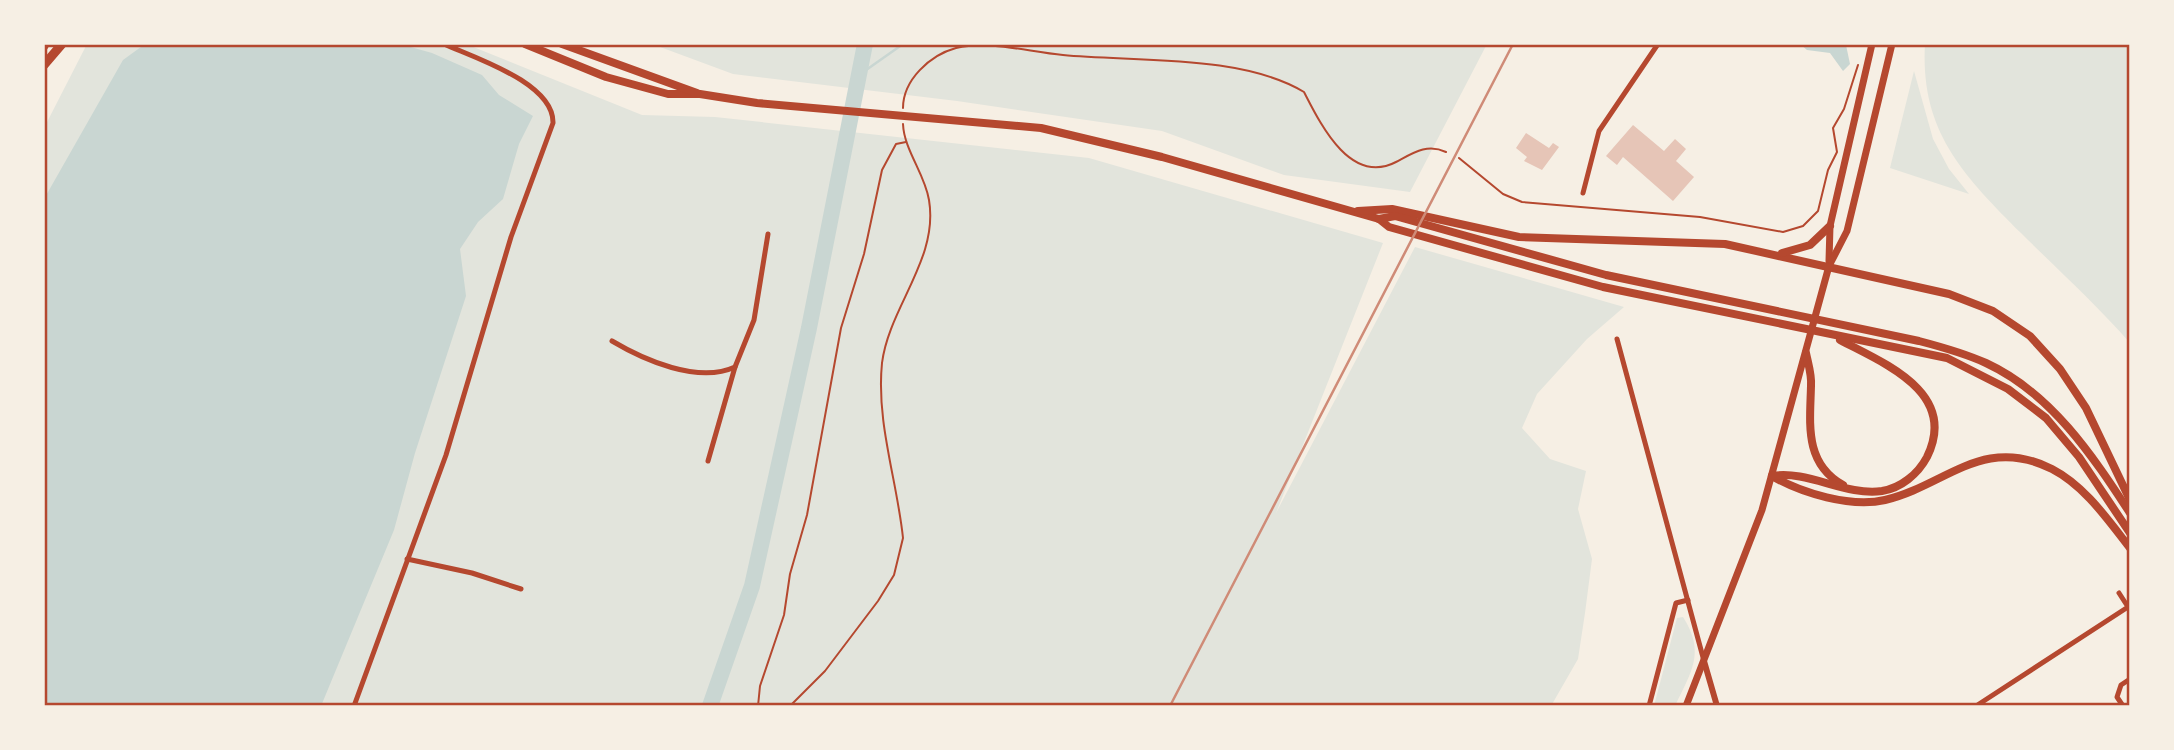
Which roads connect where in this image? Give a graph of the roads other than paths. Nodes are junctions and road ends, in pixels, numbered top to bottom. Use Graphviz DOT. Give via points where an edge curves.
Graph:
graph roads {
  1 [pos="62,44"];
  2 [pos="444,44"];
  3 [pos="525,44"];
  4 [pos="562,44"];
  5 [pos="1658,44"];
  6 [pos="1872,44"];
  7 [pos="1892,44"];
  8 [pos="44,65"];
  9 [pos="700,94"];
  10 [pos="1583,194"];
  11 [pos="1349,211"];
  12 [pos="1379,219"];
  13 [pos="1830,226"];
  14 [pos="768,234"];
  15 [pos="1780,254"];
  16 [pos="1829,266"];
  17 [pos="1835,336"];
  18 [pos="1618,339"];
  19 [pos="612,341"];
  20 [pos="1806,353"];
  21 [pos="735,367"];
  22 [pos="708,461"];
  23 [pos="1772,476"];
  24 [pos="1855,490"];
  25 [pos="2130,500"];
  26 [pos="2130,513"];
  27 [pos="2130,534"];
  28 [pos="2130,548"];
  29 [pos="407,559"];
  30 [pos="522,589"];
  31 [pos="2119,593"];
  32 [pos="1688,600"];
  33 [pos="2129,608"];
  34 [pos="1704,661"];
  35 [pos="2130,678"];
  36 [pos="354,706"];
  37 [pos="1649,706"];
  38 [pos="1686,706"];
  39 [pos="1717,706"];
  40 [pos="1976,706"];
  41 [pos="2123,706"];
  1 -- 8 [label="highway"];
  2 -- 29 [label="street" via="530,86 549,104 553,123 511,237 446,455"];
  3 -- 9 [label="main road" via="606,77 668,94"];
  4 -- 9 [label="main road"];
  5 -- 10 [label="street" via="1599,131"];
  6 -- 13 [label="main road"];
  7 -- 16 [label="main road" via="1847,231"];
  9 -- 11 [label="main road" via="1062,132"];
  11 -- 12 [label="main road"];
  11 -- 15 [label="main road" via="1392,209 1519,237 1700,242"];
  12 -- 17 [label="main road" via="1389,227 1603,288"];
  12 -- 26 [label="main road" via="1395,216 1606,275 1961,353 2020,383 2077,437"];
  13 -- 15 [label="main road" via="1810,245"];
  13 -- 16 [label="main road"];
  14 -- 21 [label="street" via="754,320"];
  15 -- 16 [label="main road"];
  16 -- 20 [label="main road"];
  16 -- 25 [label="main road" via="1949,294 1993,311 2030,336 2060,369 2085,408"];
  17 -- 24 [label="main road" via="1904,374 1924,396 1933,423 1930,451 1916,473 1883,491"];
  17 -- 27 [label="main road" via="1947,358 2024,399 2079,457"];
  18 -- 32 [label="street"];
  19 -- 21 [label="street" via="680,368 705,372"];
  20 -- 23 [label="main road"];
  20 -- 24 [label="main road" via="1815,454 1828,474"];
  21 -- 22 [label="street"];
  23 -- 24 [label="main road" via="1790,473"];
  23 -- 28 [label="main road" via="1787,485 1873,502 1967,465 2018,458 2067,479 2104,514"];
  23 -- 34 [label="main road"];
  29 -- 30 [label="street"];
  29 -- 36 [label="street"];
  31 -- 33 [label="street"];
  32 -- 34 [label="street"];
  32 -- 37 [label="street" via="1676,603"];
  33 -- 40 [label="street"];
  34 -- 38 [label="main road"];
  34 -- 39 [label="street"];
  35 -- 41 [label="street" via="2117,697"];
}
